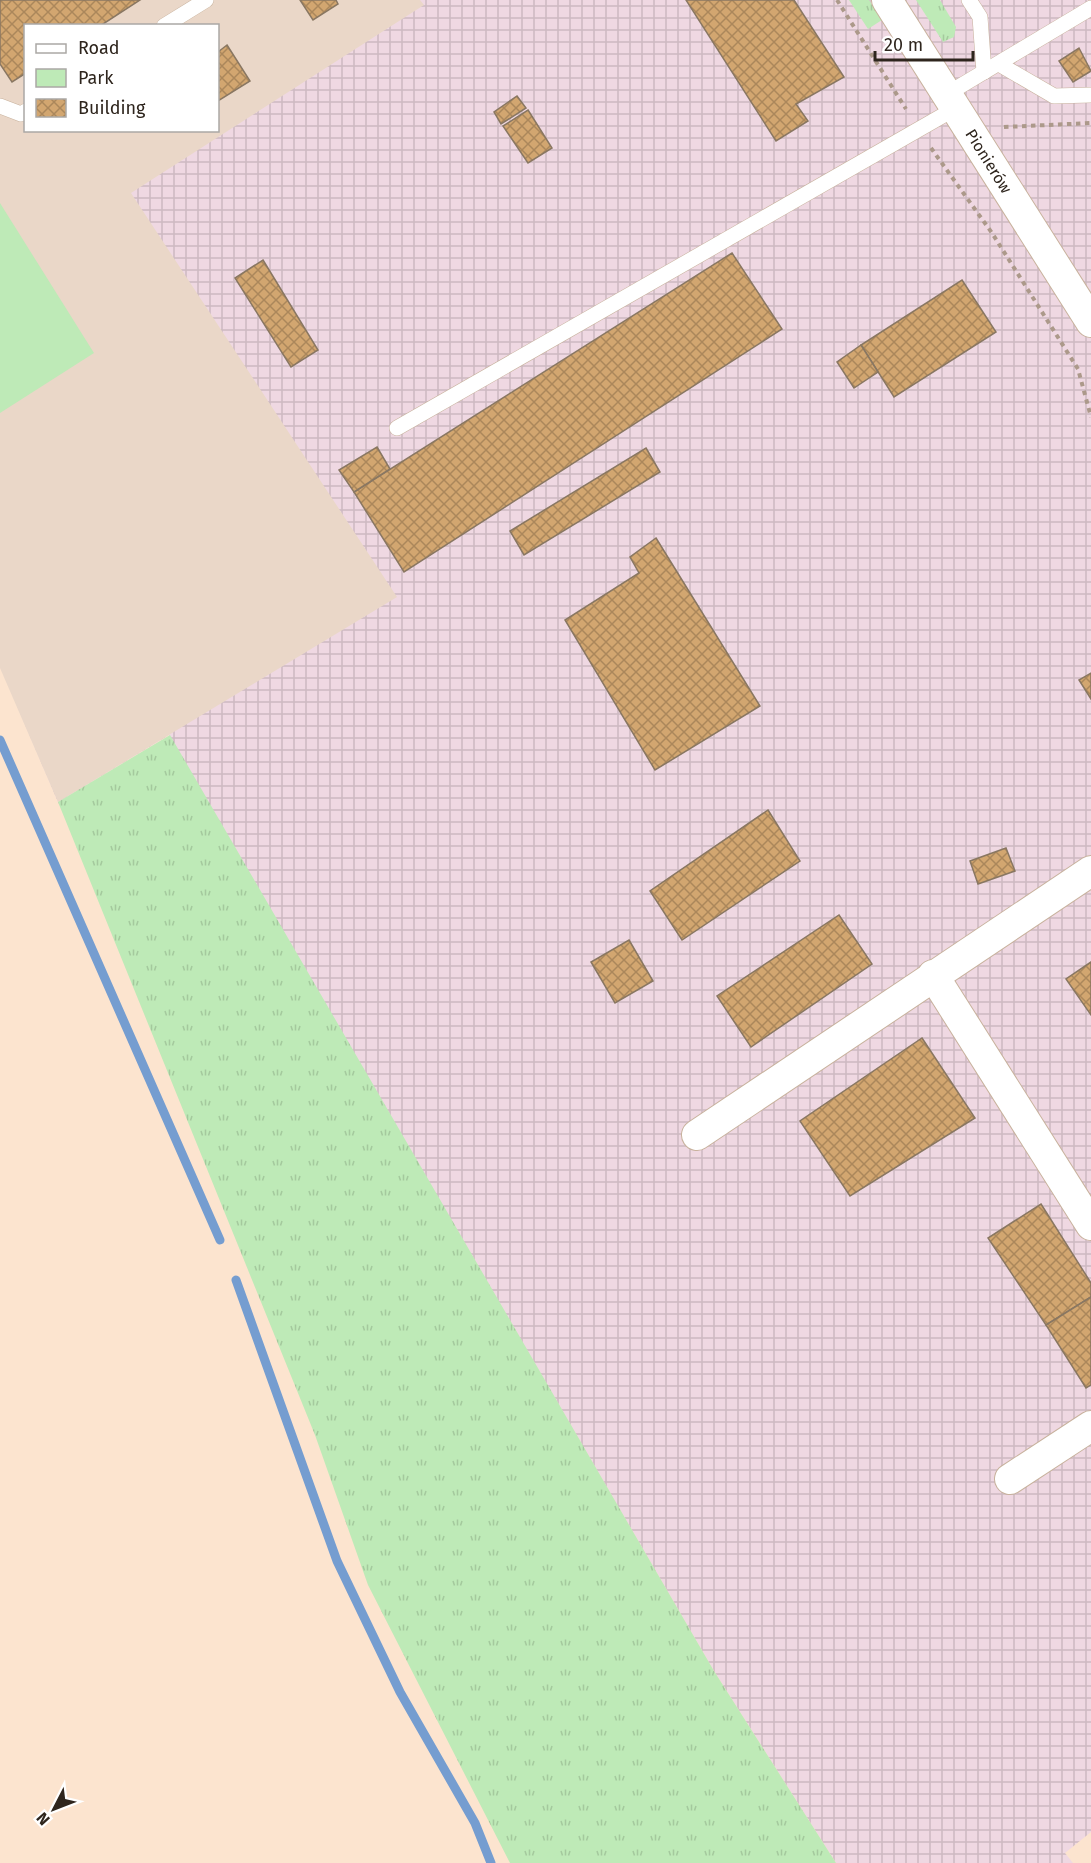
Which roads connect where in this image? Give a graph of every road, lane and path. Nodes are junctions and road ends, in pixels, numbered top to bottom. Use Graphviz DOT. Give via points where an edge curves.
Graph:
graph roads {
  1 [pos="206,0"];
  2 [pos="837,0"];
  3 [pos="887,0"];
  4 [pos="969,0"];
  5 [pos="1091,8"];
  6 [pos="167,24"];
  7 [pos="999,64"];
  8 [pos="984,72"];
  9 [pos="1091,94"];
  10 [pos="951,101"];
  11 [pos="0,106"];
  12 [pos="24,112"];
  13 [pos="1091,123"];
  14 [pos="919,130"];
  15 [pos="977,142"];
  16 [pos="1091,322"];
  17 [pos="1091,417"];
  18 [pos="397,428"];
  19 [pos="1091,871"];
  20 [pos="933,975"];
  21 [pos="697,1135"];
  22 [pos="1091,1225"];
  23 [pos="1091,1426"];
  24 [pos="1010,1479"];
  1 -- 6 [label="lane"];
  2 -- 14 [label="path"];
  3 -- 10 [label="street, Pionierów"];
  4 -- 8 [label="lane" via="980,17"];
  5 -- 7 [label="lane"];
  7 -- 8 [label="lane"];
  7 -- 9 [label="lane" via="1054,96"];
  8 -- 10 [label="lane"];
  10 -- 14 [label="lane"];
  10 -- 15 [label="street, Pionierów"];
  11 -- 12 [label="lane"];
  13 -- 15 [label="path" via="1005,127"];
  14 -- 17 [label="path" via="992,233 1078,369"];
  14 -- 18 [label="lane"];
  15 -- 16 [label="street, Pionierów"];
  19 -- 20 [label="street"];
  20 -- 21 [label="street"];
  20 -- 22 [label="street"];
  23 -- 24 [label="street"];
}
